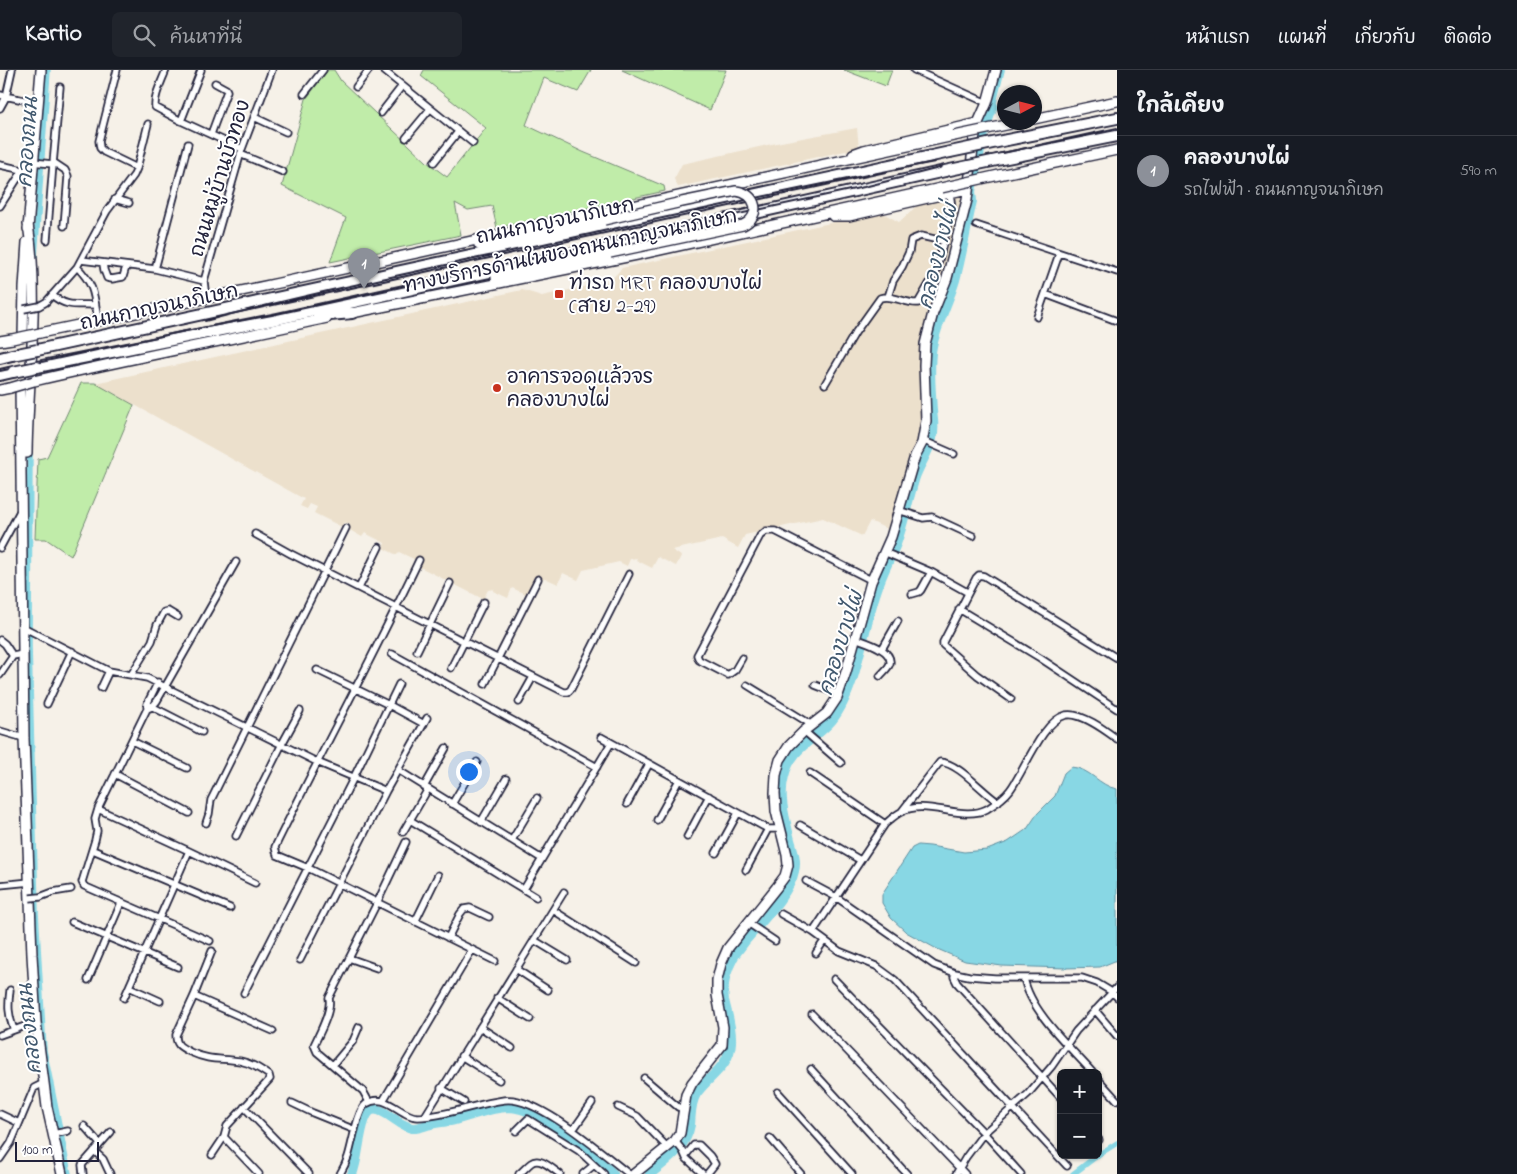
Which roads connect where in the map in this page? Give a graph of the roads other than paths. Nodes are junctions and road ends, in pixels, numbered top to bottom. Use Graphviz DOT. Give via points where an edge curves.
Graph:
graph roads {
  1 [pos="12,70"];
  2 [pos="40,70"];
  3 [pos="117,70"];
  4 [pos="166,70"];
  5 [pos="201,70"];
  6 [pos="272,70"];
  7 [pos="323,70"];
  8 [pos="369,70"];
  9 [pos="383,70"];
  10 [pos="914,70"];
  11 [pos="996,70"];
  12 [pos="215,83"];
  13 [pos="402,86"];
  14 [pos="60,87"];
  15 [pos="356,87"];
  16 [pos="304,94"];
  17 [pos="3,96"];
  18 [pos="1117,101"];
  19 [pos="38,103"];
  20 [pos="987,103"];
  21 [pos="0,108"];
  22 [pos="430,108"];
  23 [pos="381,113"];
  24 [pos="254,116"];
  25 [pos="1042,117"];
  26 [pos="1117,118"];
  27 [pos="181,121"];
  28 [pos="978,123"];
  29 [pos="148,124"];
  30 [pos="997,127"];
  31 [pos="286,132"];
  32 [pos="458,132"];
  33 [pos="211,134"];
  34 [pos="1117,136"];
  35 [pos="406,138"];
  36 [pos="473,143"];
  37 [pos="188,144"];
  38 [pos="1117,150"];
  39 [pos="241,152"];
  40 [pos="36,162"];
  41 [pos="434,162"];
  42 [pos="53,163"];
  43 [pos="830,164"];
  44 [pos="0,165"];
  45 [pos="137,168"];
  46 [pos="28,171"];
  47 [pos="283,172"];
  48 [pos="967,189"];
  49 [pos="950,193"];
  50 [pos="115,198"];
  51 [pos="129,202"];
  52 [pos="0,206"];
  53 [pos="814,216"];
  54 [pos="28,224"];
  55 [pos="976,225"];
  56 [pos="64,226"];
  57 [pos="47,240"];
  58 [pos="943,241"];
  59 [pos="422,252"];
  60 [pos="1059,254"];
  61 [pos="81,260"];
  62 [pos="103,263"];
  63 [pos="126,266"];
  64 [pos="77,267"];
  65 [pos="155,270"];
  66 [pos="1117,272"];
  67 [pos="204,281"];
  68 [pos="1045,294"];
  69 [pos="52,295"];
  70 [pos="429,297"];
  71 [pos="888,297"];
  72 [pos="206,298"];
  73 [pos="95,304"];
  74 [pos="24,310"];
  75 [pos="352,313"];
  76 [pos="1037,317"];
  77 [pos="277,319"];
  78 [pos="98,320"];
  79 [pos="1117,321"];
  80 [pos="23,336"];
  81 [pos="0,341"];
  82 [pos="0,358"];
  83 [pos="0,375"];
  84 [pos="826,384"];
  85 [pos="15,386"];
  86 [pos="0,390"];
  87 [pos="924,441"];
  88 [pos="954,454"];
  89 [pos="21,504"];
  90 [pos="900,510"];
  91 [pos="346,528"];
  92 [pos="255,534"];
  93 [pos="973,536"];
  94 [pos="379,547"];
  95 [pos="0,548"];
  96 [pos="886,552"];
  97 [pos="419,560"];
  98 [pos="236,562"];
  99 [pos="326,571"];
  100 [pos="931,572"];
  101 [pos="628,574"];
  102 [pos="538,579"];
  103 [pos="872,580"];
  104 [pos="450,584"];
  105 [pos="359,588"];
  106 [pos="967,592"];
  107 [pos="912,594"];
  108 [pos="484,602"];
  109 [pos="397,607"];
  110 [pos="959,609"];
  111 [pos="178,617"];
  112 [pos="898,621"];
  113 [pos="430,624"];
  114 [pos="25,628"];
  115 [pos="856,639"];
  116 [pos="0,640"];
  117 [pos="465,642"];
  118 [pos="882,649"];
  119 [pos="416,650"];
  120 [pos="72,651"];
  121 [pos="23,654"];
  122 [pos="392,654"];
  123 [pos="13,656"];
  124 [pos="499,658"];
  125 [pos="742,658"];
  126 [pos="1117,658"];
  127 [pos="451,668"];
  128 [pos="318,670"];
  129 [pos="109,671"];
  130 [pos="0,675"];
  131 [pos="131,675"];
  132 [pos="880,676"];
  133 [pos="533,677"];
  134 [pos="161,684"];
  135 [pos="400,684"];
  136 [pos="485,684"];
  137 [pos="747,685"];
  138 [pos="815,685"];
  139 [pos="101,688"];
  140 [pos="356,688"];
  141 [pos="838,694"];
  142 [pos="1010,699"];
  143 [pos="519,702"];
  144 [pos="47,704"];
  145 [pos="389,705"];
  146 [pos="149,707"];
  147 [pos="1117,709"];
  148 [pos="300,711"];
  149 [pos="812,725"];
  150 [pos="247,728"];
  151 [pos="0,731"];
  152 [pos="202,732"];
  153 [pos="805,732"];
  154 [pos="601,737"];
  155 [pos="24,738"];
  156 [pos="1117,739"];
  157 [pos="132,741"];
  158 [pos="611,743"];
  159 [pos="282,744"];
  160 [pos="446,748"];
  161 [pos="317,762"];
  162 [pos="477,762"];
  163 [pos="840,763"];
  164 [pos="649,764"];
  165 [pos="597,767"];
  166 [pos="187,768"];
  167 [pos="398,770"];
  168 [pos="810,773"];
  169 [pos="115,774"];
  170 [pos="354,778"];
  171 [pos="506,779"];
  172 [pos="679,780"];
  173 [pos="426,788"];
  174 [pos="386,791"];
  175 [pos="709,796"];
  176 [pos="537,798"];
  177 [pos="998,802"];
  178 [pos="452,804"];
  179 [pos="628,804"];
  180 [pos="98,809"];
  181 [pos="902,811"];
  182 [pos="738,812"];
  183 [pos="189,813"];
  184 [pos="410,820"];
  185 [pos="657,820"];
  186 [pos="481,822"];
  187 [pos="206,823"];
  188 [pos="886,824"];
  189 [pos="800,825"];
  190 [pos="768,829"];
  191 [pos="780,829"];
  192 [pos="403,832"];
  193 [pos="236,836"];
  194 [pos="687,837"];
  195 [pos="512,840"];
  196 [pos="406,842"];
  197 [pos="93,850"];
  198 [pos="189,851"];
  199 [pos="716,853"];
  200 [pos="542,859"];
  201 [pos="860,860"];
  202 [pos="308,868"];
  203 [pos="746,870"];
  204 [pos="438,875"];
  205 [pos="806,881"];
  206 [pos="30,882"];
  207 [pos="255,883"];
  208 [pos="175,884"];
  209 [pos="339,884"];
  210 [pos="0,885"];
  211 [pos="71,889"];
  212 [pos="524,889"];
  213 [pos="564,892"];
  214 [pos="30,897"];
  215 [pos="536,897"];
  216 [pos="836,897"];
  217 [pos="122,903"];
  218 [pos="377,903"];
  219 [pos="230,908"];
  220 [pos="553,910"];
  221 [pos="781,914"];
  222 [pos="490,917"];
  223 [pos="160,920"];
  224 [pos="72,922"];
  225 [pos="415,922"];
  226 [pos="749,924"];
  227 [pos="813,932"];
  228 [pos="107,937"];
  229 [pos="448,938"];
  230 [pos="534,940"];
  231 [pos="824,940"];
  232 [pos="210,941"];
  233 [pos="775,941"];
  234 [pos="472,950"];
  235 [pos="212,952"];
  236 [pos="145,953"];
  237 [pos="816,953"];
  238 [pos="349,958"];
  239 [pos="300,960"];
  240 [pos="567,960"];
  241 [pos="495,962"];
  242 [pos="636,963"];
  243 [pos="178,967"];
  244 [pos="376,968"];
  245 [pos="516,969"];
  246 [pos="955,973"];
  247 [pos="1024,978"];
  248 [pos="834,979"];
  249 [pos="88,980"];
  250 [pos="129,987"];
  251 [pos="1117,987"];
  252 [pos="10,990"];
  253 [pos="548,990"];
  254 [pos="1112,992"];
  255 [pos="244,993"];
  256 [pos="194,996"];
  257 [pos="124,998"];
  258 [pos="497,998"];
  259 [pos="1117,998"];
  260 [pos="160,1001"];
  261 [pos="1095,1010"];
  262 [pos="812,1014"];
  263 [pos="530,1019"];
  264 [pos="36,1022"];
  265 [pos="359,1027"];
  266 [pos="480,1027"];
  267 [pos="14,1030"];
  268 [pos="273,1031"];
  269 [pos="0,1035"];
  270 [pos="1117,1036"];
  271 [pos="1067,1044"];
  272 [pos="512,1048"];
  273 [pos="461,1056"];
  274 [pos="333,1065"];
  275 [pos="811,1069"];
  276 [pos="1089,1069"];
  277 [pos="1042,1077"];
  278 [pos="644,1078"];
  279 [pos="499,1080"];
  280 [pos="44,1083"];
  281 [pos="1102,1083"];
  282 [pos="442,1088"];
  283 [pos="778,1092"];
  284 [pos="1057,1094"];
  285 [pos="1117,1100"];
  286 [pos="383,1101"];
  287 [pos="370,1102"];
  288 [pos="464,1102"];
  289 [pos="292,1103"];
  290 [pos="592,1103"];
  291 [pos="244,1107"];
  292 [pos="618,1107"];
  293 [pos="1014,1107"];
  294 [pos="683,1108"];
  295 [pos="0,1114"];
  296 [pos="425,1116"];
  297 [pos="20,1122"];
  298 [pos="84,1126"];
  299 [pos="355,1130"];
  300 [pos="573,1130"];
  301 [pos="68,1131"];
  302 [pos="516,1131"];
  303 [pos="111,1132"];
  304 [pos="55,1134"];
  305 [pos="984,1134"];
  306 [pos="224,1137"];
  307 [pos="770,1138"];
  308 [pos="100,1144"];
  309 [pos="667,1147"];
  310 [pos="681,1148"];
  311 [pos="2,1151"];
  312 [pos="94,1151"];
  313 [pos="212,1155"];
  314 [pos="0,1159"];
  315 [pos="594,1165"];
  316 [pos="1067,1166"];
  317 [pos="958,1171"];
  318 [pos="62,1174"];
  319 [pos="83,1174"];
  320 [pos="110,1174"];
  321 [pos="259,1174"];
  322 [pos="309,1174"];
  323 [pos="340,1174"];
  324 [pos="519,1174"];
  325 [pos="560,1174"];
  326 [pos="583,1174"];
  327 [pos="604,1174"];
  328 [pos="629,1174"];
  329 [pos="634,1174"];
  330 [pos="705,1174"];
  331 [pos="801,1174"];
  332 [pos="852,1174"];
  333 [pos="907,1174"];
  334 [pos="964,1174"];
  335 [pos="1021,1174"];
  1 -- 17 [label="street"];
  2 -- 19 [label="main road"];
  3 -- 45 [label="street" via="99,146 104,152"];
  4 -- 27 [label="street" via="154,104"];
  5 -- 27 [label="street"];
  6 -- 24 [label="street, ถนนหมู่บ้านบัวทอง"];
  7 -- 16 [label="street"];
  8 -- 15 [label="street"];
  9 -- 13 [label="street"];
  10 -- 20 [label="street"];
  11 -- 20 [label="main road"];
  12 -- 33 [label="street" via="227,92"];
  13 -- 22 [label="street"];
  13 -- 23 [label="street"];
  14 -- 42 [label="street"];
  17 -- 19 [label="street"];
  17 -- 21 [label="street"];
  18 -- 25 [label="main road"];
  19 -- 40 [label="main road"];
  20 -- 28 [label="main road"];
  22 -- 32 [label="street"];
  22 -- 35 [label="street"];
  24 -- 31 [label="street"];
  24 -- 39 [label="street, ถนนหมู่บ้านบัวทอง"];
  26 -- 82 [label="highway, ถนนกาญจนาภิเษก, bridge"];
  27 -- 33 [label="street"];
  28 -- 43 [label="main road" via="864,150"];
  28 -- 48 [label="main road"];
  29 -- 45 [label="street"];
  30 -- 43 [label="main road, bridge"];
  32 -- 36 [label="street"];
  32 -- 41 [label="street"];
  33 -- 39 [label="street"];
  34 -- 77 [label="highway, ถนนกาญจนาภิเษก, bridge"];
  37 -- 65 [label="street"];
  38 -- 53 [label="main road, ทางบริการด้านในของถนนกาญจนาภิเษก, bridge"];
  39 -- 47 [label="street"];
  39 -- 67 [label="street, ถนนหมู่บ้านบัวทอง"];
  40 -- 42 [label="street"];
  40 -- 46 [label="main road"];
  42 -- 56 [label="street" via="65,170 68,176"];
  42 -- 57 [label="street"];
  43 -- 59 [label="main road"];
  44 -- 46 [label="street"];
  45 -- 50 [label="street"];
  46 -- 52 [label="street"];
  46 -- 54 [label="main road"];
  48 -- 49 [label="main road"];
  48 -- 87 [label="main road" via="948,278 933,313 925,344"];
  49 -- 53 [label="main road" via="849,216"];
  49 -- 58 [label="street" via="952,208"];
  50 -- 51 [label="street"];
  50 -- 61 [label="street"];
  53 -- 70 [label="main road, ทางบริการด้านในของถนนกาญจนาภิเษก"];
  54 -- 74 [label="main road"];
  54 -- 89 [label="main road" via="33,302 26,478"];
  55 -- 60 [label="street"];
  58 -- 71 [label="street" via="921,236 911,240 909,252"];
  58 -- 71 [label="street" via="936,272 918,303"];
  59 -- 70 [label="main road, bridge" via="510,241 736,191 750,195 755,206 753,216 743,225 515,273"];
  59 -- 72 [label="main road"];
  60 -- 66 [label="street"];
  60 -- 68 [label="street"];
  61 -- 62 [label="street"];
  61 -- 64 [label="street"];
  62 -- 63 [label="street"];
  62 -- 63 [label="street" via="107,278 112,279 123,277"];
  63 -- 65 [label="street"];
  64 -- 69 [label="street"];
  64 -- 73 [label="street" via="89,280"];
  65 -- 67 [label="street"];
  67 -- 72 [label="street, ถนนหมู่บ้านบัวทอง"];
  68 -- 76 [label="street"];
  68 -- 79 [label="street"];
  69 -- 73 [label="street" via="65,304"];
  69 -- 74 [label="street, bridge" via="44,304"];
  70 -- 75 [label="main road, ทางบริการด้านในของถนนกาญจนาภิเษก"];
  71 -- 84 [label="street" via="876,301"];
  72 -- 78 [label="main road"];
  73 -- 78 [label="street"];
  74 -- 80 [label="main road"];
  75 -- 77 [label="highway"];
  75 -- 85 [label="main road, ทางบริการด้านในของถนนกาญจนาภิเษก, bridge"];
  77 -- 83 [label="highway, ถนนกาญจนาภิเษก, bridge"];
  78 -- 80 [label="main road, bridge"];
  80 -- 81 [label="main road, bridge"];
  85 -- 86 [label="main road, ทางบริการด้านในของถนนกาญจนาภิเษก"];
  85 -- 89 [label="main road" via="21,420"];
  87 -- 88 [label="street"];
  87 -- 90 [label="main road" via="915,456"];
  89 -- 95 [label="street"];
  89 -- 114 [label="main road"];
  90 -- 93 [label="street" via="923,518 932,517"];
  90 -- 96 [label="main road"];
  91 -- 99 [label="street"];
  92 -- 99 [label="street"];
  94 -- 105 [label="street"];
  96 -- 100 [label="street"];
  96 -- 103 [label="main road"];
  97 -- 109 [label="street"];
  98 -- 134 [label="street"];
  99 -- 105 [label="street"];
  99 -- 150 [label="street"];
  100 -- 106 [label="street"];
  100 -- 107 [label="street" via="922,590"];
  101 -- 133 [label="street" via="571,689 564,692"];
  102 -- 124 [label="street"];
  103 -- 115 [label="main road"];
  103 -- 125 [label="street" via="775,531 766,530 697,655 699,660 728,675"];
  104 -- 113 [label="street"];
  105 -- 109 [label="street"];
  106 -- 110 [label="street"];
  106 -- 126 [label="street" via="976,578 984,576"];
  108 -- 117 [label="street"];
  109 -- 113 [label="street"];
  109 -- 140 [label="street"];
  110 -- 142 [label="street" via="943,645"];
  110 -- 147 [label="street"];
  111 -- 131 [label="street" via="164,612 152,641"];
  112 -- 118 [label="street"];
  113 -- 117 [label="street"];
  113 -- 119 [label="street"];
  114 -- 120 [label="street"];
  114 -- 121 [label="main road"];
  115 -- 118 [label="street"];
  115 -- 141 [label="main road"];
  116 -- 123 [label="street"];
  117 -- 124 [label="street"];
  117 -- 127 [label="street"];
  118 -- 132 [label="street" via="890,660"];
  120 -- 129 [label="street"];
  120 -- 144 [label="street"];
  121 -- 123 [label="street"];
  121 -- 155 [label="main road"];
  122 -- 165 [label="street"];
  123 -- 130 [label="street"];
  124 -- 133 [label="street"];
  124 -- 136 [label="street"];
  128 -- 140 [label="street"];
  129 -- 131 [label="street"];
  129 -- 139 [label="street"];
  131 -- 134 [label="street"];
  133 -- 143 [label="street"];
  134 -- 146 [label="street"];
  134 -- 150 [label="street"];
  135 -- 145 [label="street"];
  137 -- 149 [label="street"];
  138 -- 141 [label="street"];
  140 -- 145 [label="street"];
  140 -- 161 [label="street"];
  141 -- 149 [label="main road" via="827,713"];
  145 -- 167 [label="street" via="425,721"];
  145 -- 170 [label="street"];
  146 -- 152 [label="street"];
  146 -- 157 [label="street"];
  148 -- 159 [label="street"];
  149 -- 153 [label="main road"];
  150 -- 159 [label="street"];
  150 -- 187 [label="street" via="211,800"];
  151 -- 155 [label="street"];
  153 -- 163 [label="street"];
  153 -- 191 [label="main road" via="780,760 776,775 774,793"];
  154 -- 158 [label="street"];
  155 -- 206 [label="main road"];
  156 -- 177 [label="street" via="1080,716 1058,718 1047,728 1010,790"];
  157 -- 166 [label="street"];
  157 -- 169 [label="street"];
  158 -- 164 [label="street"];
  158 -- 165 [label="street"];
  159 -- 161 [label="street"];
  159 -- 193 [label="street"];
  160 -- 173 [label="street"];
  161 -- 170 [label="street"];
  161 -- 202 [label="street" via="275,847 277,855"];
  162 -- 178 [label="street"];
  164 -- 172 [label="street"];
  164 -- 179 [label="street"];
  165 -- 200 [label="street"];
  167 -- 173 [label="street"];
  167 -- 174 [label="street"];
  168 -- 188 [label="street"];
  169 -- 180 [label="street"];
  169 -- 183 [label="street"];
  170 -- 174 [label="street"];
  170 -- 202 [label="street"];
  171 -- 186 [label="street"];
  172 -- 175 [label="street"];
  172 -- 185 [label="street"];
  173 -- 178 [label="street"];
  173 -- 184 [label="street"];
  174 -- 209 [label="street"];
  175 -- 182 [label="street"];
  175 -- 194 [label="street"];
  176 -- 195 [label="street"];
  177 -- 181 [label="street" via="974,813 928,808"];
  177 -- 181 [label="street" via="948,764 940,762"];
  178 -- 186 [label="street"];
  180 -- 197 [label="street"];
  180 -- 198 [label="street"];
  181 -- 188 [label="street"];
  182 -- 190 [label="street"];
  182 -- 199 [label="street"];
  184 -- 192 [label="street"];
  184 -- 212 [label="street"];
  186 -- 195 [label="street"];
  188 -- 201 [label="street"];
  189 -- 201 [label="street"];
  190 -- 191 [label="street"];
  190 -- 203 [label="street"];
  191 -- 226 [label="main road" via="788,855 785,876"];
  195 -- 200 [label="street"];
  196 -- 218 [label="street"];
  197 -- 208 [label="street"];
  197 -- 217 [label="street" via="82,882 84,886"];
  198 -- 207 [label="street"];
  198 -- 208 [label="street"];
  200 -- 212 [label="street"];
  201 -- 216 [label="street"];
  202 -- 209 [label="street"];
  202 -- 255 [label="street"];
  204 -- 225 [label="street"];
  205 -- 216 [label="street"];
  206 -- 210 [label="street"];
  206 -- 214 [label="main road"];
  208 -- 219 [label="street"];
  208 -- 223 [label="street"];
  209 -- 218 [label="street"];
  209 -- 239 [label="street"];
  211 -- 214 [label="street, bridge"];
  212 -- 215 [label="street"];
  213 -- 220 [label="street"];
  214 -- 264 [label="main road"];
  216 -- 227 [label="street"];
  216 -- 246 [label="street" via="934,965"];
  217 -- 223 [label="street"];
  217 -- 228 [label="street"];
  218 -- 225 [label="street"];
  218 -- 238 [label="street"];
  220 -- 230 [label="street"];
  220 -- 242 [label="street"];
  221 -- 227 [label="street"];
  222 -- 229 [label="street" via="470,908 464,910"];
  223 -- 232 [label="street"];
  223 -- 236 [label="street"];
  224 -- 228 [label="street"];
  225 -- 229 [label="street"];
  226 -- 233 [label="street"];
  226 -- 294 [label="main road" via="728,948 721,964 717,995 723,1027 722,1045 692,1083"];
  227 -- 231 [label="street"];
  228 -- 236 [label="street"];
  228 -- 249 [label="street"];
  229 -- 234 [label="street"];
  230 -- 240 [label="street"];
  230 -- 245 [label="street"];
  231 -- 237 [label="street"];
  231 -- 293 [label="street" via="838,951 876,966 895,980"];
  234 -- 241 [label="street"];
  234 -- 286 [label="street"];
  235 -- 256 [label="street"];
  236 -- 243 [label="street"];
  236 -- 250 [label="street"];
  238 -- 244 [label="street"];
  238 -- 274 [label="street" via="329,998 324,1026 314,1045 317,1052"];
  245 -- 253 [label="street"];
  245 -- 258 [label="street"];
  246 -- 247 [label="street"];
  246 -- 277 [label="street" via="957,983"];
  247 -- 254 [label="street" via="1082,978"];
  247 -- 271 [label="street" via="1040,1013"];
  248 -- 305 [label="street"];
  250 -- 257 [label="street"];
  250 -- 260 [label="street"];
  251 -- 254 [label="street"];
  252 -- 267 [label="street" via="8,1007"];
  254 -- 259 [label="street"];
  254 -- 261 [label="street"];
  256 -- 268 [label="street"];
  256 -- 291 [label="street" via="176,1035 180,1047 212,1060 241,1061 269,1075 270,1079"];
  258 -- 263 [label="street"];
  258 -- 266 [label="street"];
  261 -- 270 [label="street"];
  261 -- 271 [label="street"];
  262 -- 317 [label="street"];
  264 -- 267 [label="street"];
  264 -- 280 [label="main road"];
  265 -- 274 [label="street" via="353,1041"];
  266 -- 272 [label="street"];
  266 -- 273 [label="street"];
  267 -- 269 [label="street"];
  271 -- 276 [label="street"];
  271 -- 277 [label="street"];
  273 -- 279 [label="street"];
  273 -- 282 [label="street"];
  274 -- 287 [label="street" via="363,1091"];
  275 -- 333 [label="street"];
  277 -- 284 [label="street"];
  277 -- 293 [label="street"];
  278 -- 294 [label="street"];
  280 -- 297 [label="street" via="34,1088"];
  280 -- 304 [label="main road"];
  281 -- 285 [label="street"];
  282 -- 288 [label="street"];
  282 -- 296 [label="street"];
  283 -- 332 [label="street"];
  286 -- 287 [label="street"];
  286 -- 296 [label="street" via="406,1114"];
  287 -- 299 [label="street" via="364,1105"];
  289 -- 299 [label="street"];
  290 -- 300 [label="street"];
  291 -- 306 [label="street" via="227,1126"];
  291 -- 322 [label="street"];
  292 -- 309 [label="street" via="637,1116"];
  293 -- 305 [label="street"];
  293 -- 316 [label="street"];
  294 -- 310 [label="main road"];
  295 -- 297 [label="street"];
  296 -- 300 [label="street" via="506,1099 520,1101 554,1116"];
  297 -- 311 [label="street" via="11,1143"];
  298 -- 308 [label="street"];
  299 -- 323 [label="street"];
  300 -- 328 [label="street"];
  301 -- 304 [label="street"];
  302 -- 315 [label="street" via="528,1119"];
  303 -- 308 [label="street"];
  304 -- 318 [label="main road"];
  305 -- 317 [label="street"];
  305 -- 335 [label="street"];
  306 -- 313 [label="street"];
  306 -- 321 [label="street"];
  307 -- 331 [label="street"];
  308 -- 312 [label="street"];
  309 -- 310 [label="main road"];
  309 -- 329 [label="main road"];
  310 -- 330 [label="street" via="686,1158"];
  310 -- 330 [label="street" via="699,1145 710,1156 715,1164"];
  311 -- 314 [label="street"];
  312 -- 319 [label="street" via="82,1165"];
  312 -- 320 [label="street"];
  315 -- 326 [label="street"];
  315 -- 327 [label="street"];
  317 -- 334 [label="street"];
  324 -- 325 [label="street" via="537,1160"];
}
